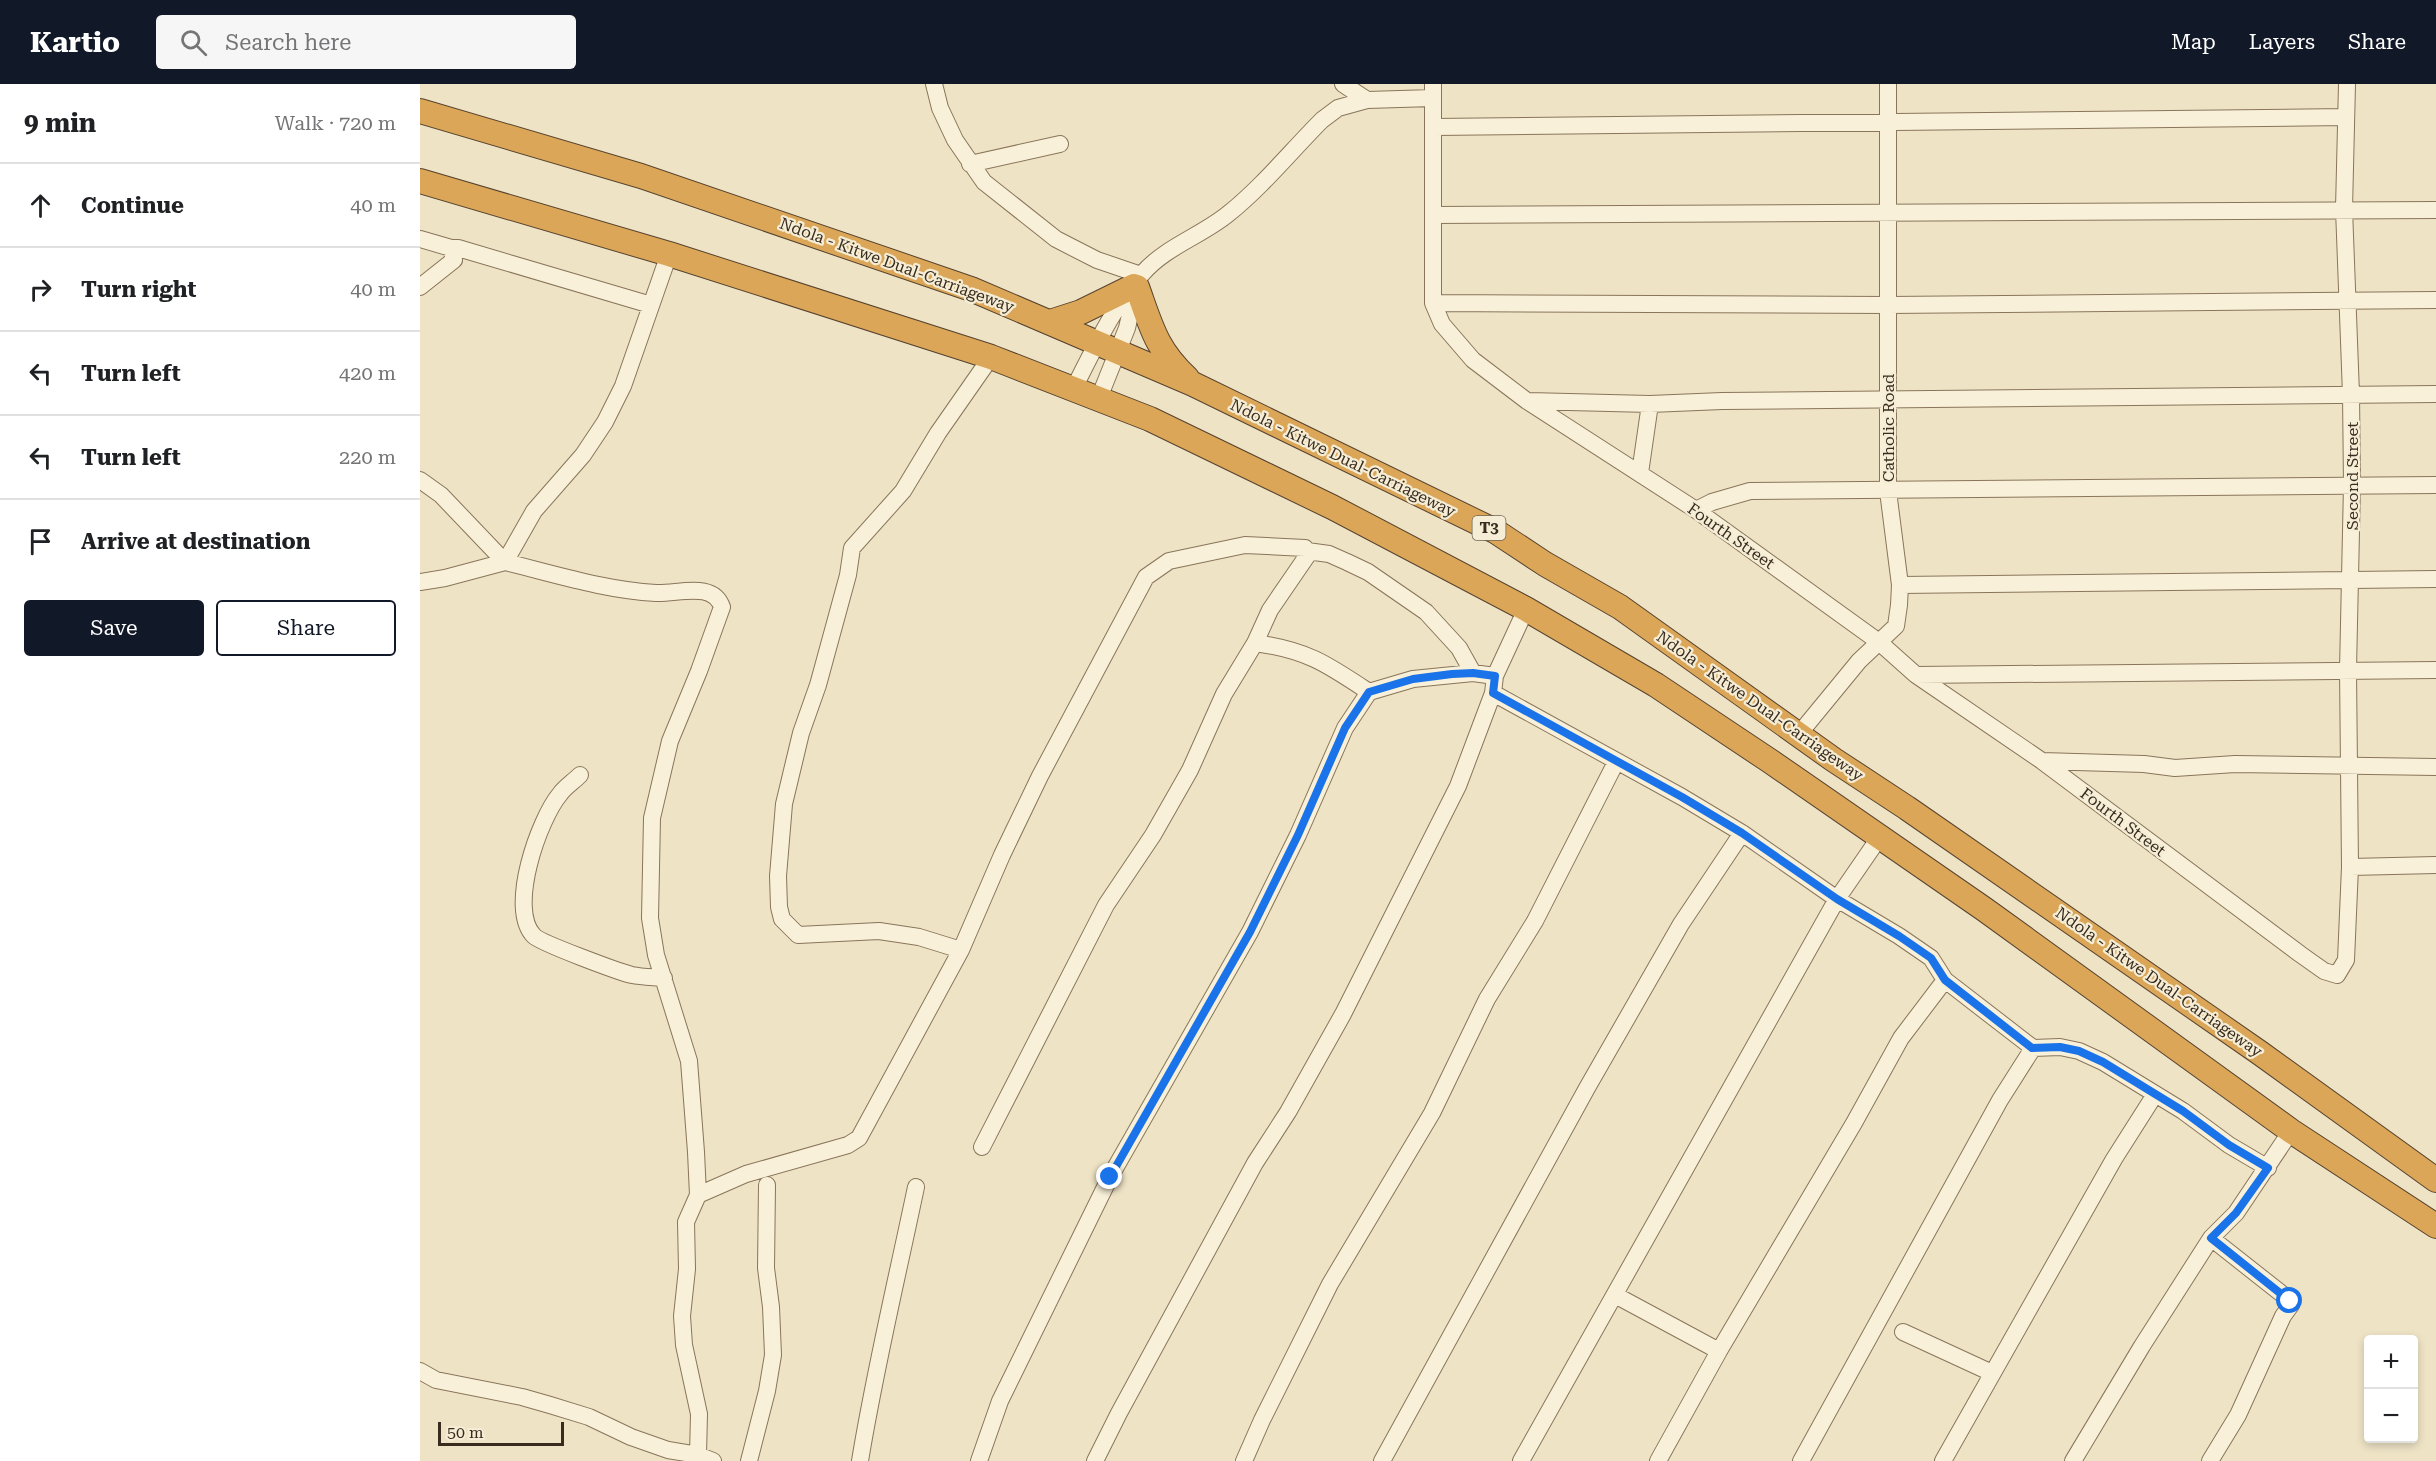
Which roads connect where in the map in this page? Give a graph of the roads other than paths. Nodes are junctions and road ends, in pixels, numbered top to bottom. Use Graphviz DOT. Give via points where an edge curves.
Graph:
graph roads {
  1 [pos="934,84"];
  2 [pos="1344,84"];
  3 [pos="1888,84"];
  4 [pos="2347,84"];
  5 [pos="1433,91"];
  6 [pos="1367,100"];
  7 [pos="420,111"];
  8 [pos="2345,117"];
  9 [pos="1888,123"];
  10 [pos="1434,127"];
  11 [pos="1060,144"];
  12 [pos="970,164"];
  13 [pos="420,181"];
  14 [pos="2344,209"];
  15 [pos="2436,210"];
  16 [pos="1889,212"];
  17 [pos="1432,215"];
  18 [pos="420,239"];
  19 [pos="451,248"];
  20 [pos="669,255"];
  21 [pos="1138,282"];
  22 [pos="420,287"];
  23 [pos="2347,300"];
  24 [pos="2436,300"];
  25 [pos="1433,303"];
  26 [pos="651,305"];
  27 [pos="1888,305"];
  28 [pos="1050,322"];
  29 [pos="1108,347"];
  30 [pos="991,357"];
  31 [pos="1193,384"];
  32 [pos="1074,388"];
  33 [pos="2351,394"];
  34 [pos="2436,394"];
  35 [pos="1099,398"];
  36 [pos="1888,399"];
  37 [pos="1527,401"];
  38 [pos="1650,404"];
  39 [pos="1640,474"];
  40 [pos="420,480"];
  41 [pos="2352,485"];
  42 [pos="2436,485"];
  43 [pos="1888,491"];
  44 [pos="1696,510"];
  45 [pos="1307,551"];
  46 [pos="505,562"];
  47 [pos="2436,579"];
  48 [pos="2352,581"];
  49 [pos="420,582"];
  50 [pos="1900,585"];
  51 [pos="1526,609"];
  52 [pos="1880,642"];
  53 [pos="1255,643"];
  54 [pos="2348,670"];
  55 [pos="2436,670"];
  56 [pos="1473,673"];
  57 [pos="1916,675"];
  58 [pos="1494,685"];
  59 [pos="1369,692"];
  60 [pos="1799,734"];
  61 [pos="2042,761"];
  62 [pos="1616,762"];
  63 [pos="2350,765"];
  64 [pos="2436,767"];
  65 [pos="580,775"];
  66 [pos="1742,833"];
  67 [pos="1879,838"];
  68 [pos="2436,865"];
  69 [pos="2350,867"];
  70 [pos="1837,899"];
  71 [pos="961,950"];
  72 [pos="664,978"];
  73 [pos="1945,980"];
  74 [pos="2032,1048"];
  75 [pos="2154,1096"];
  76 [pos="2291,1131"];
  77 [pos="982,1147"];
  78 [pos="2268,1168"];
  79 [pos="2436,1179"];
  80 [pos="767,1185"];
  81 [pos="916,1186"];
  82 [pos="698,1195"];
  83 [pos="2436,1226"];
  84 [pos="2211,1238"];
  85 [pos="1615,1295"];
  86 [pos="1903,1332"];
  87 [pos="1719,1351"];
  88 [pos="420,1371"];
  89 [pos="1992,1373"];
  90 [pos="705,1458"];
  91 [pos="749,1461"];
  92 [pos="861,1461"];
  93 [pos="979,1461"];
  94 [pos="1095,1461"];
  95 [pos="1244,1461"];
  96 [pos="1382,1461"];
  97 [pos="1521,1461"];
  98 [pos="1658,1461"];
  99 [pos="1801,1461"];
  100 [pos="1944,1461"];
  101 [pos="2073,1461"];
  102 [pos="2211,1461"];
  1 -- 12 [label="street" via="954,140"];
  2 -- 6 [label="street"];
  3 -- 9 [label="street, Catholic Road"];
  4 -- 8 [label="street, Second Street"];
  5 -- 6 [label="street"];
  5 -- 10 [label="street, Fourth Street"];
  6 -- 21 [label="street" via="1338,108 1322,120 1229,213 1163,255"];
  7 -- 28 [label="highway, Ndola - Kitwe Dual-Carriageway / T3" via="746,210 971,289"];
  8 -- 9 [label="street"];
  8 -- 14 [label="street, Second Street"];
  9 -- 10 [label="street"];
  9 -- 16 [label="street, Catholic Road"];
  10 -- 17 [label="street, Fourth Street"];
  11 -- 12 [label="street"];
  12 -- 21 [label="street" via="984,182 1056,239"];
  13 -- 20 [label="highway"];
  14 -- 15 [label="street"];
  14 -- 16 [label="street"];
  14 -- 23 [label="street, Second Street"];
  16 -- 17 [label="street"];
  16 -- 27 [label="street, Catholic Road"];
  17 -- 25 [label="street, Fourth Street"];
  18 -- 19 [label="street"];
  19 -- 22 [label="street" via="454,260"];
  19 -- 26 [label="street"];
  20 -- 26 [label="street"];
  20 -- 30 [label="highway"];
  21 -- 28 [label="highway" via="1082,312"];
  21 -- 29 [label="street"];
  21 -- 29 [label="street" via="1127,328"];
  21 -- 31 [label="highway" via="1159,345"];
  23 -- 24 [label="street"];
  23 -- 27 [label="street"];
  23 -- 33 [label="street, Second Street"];
  25 -- 27 [label="street"];
  25 -- 37 [label="street, Fourth Street" via="1442,324 1473,360"];
  26 -- 46 [label="street" via="623,386 605,422 584,455 534,511"];
  27 -- 36 [label="street, Catholic Road"];
  28 -- 29 [label="highway, Ndola - Kitwe Dual-Carriageway / T3"];
  29 -- 31 [label="highway, Ndola - Kitwe Dual-Carriageway / T3"];
  29 -- 32 [label="street"];
  29 -- 35 [label="street"];
  30 -- 32 [label="highway"];
  30 -- 71 [label="street" via="903,491 852,548 819,685 801,733 784,804 778,876 782,919 798,935 879,931 920,937"];
  31 -- 60 [label="highway, Ndola - Kitwe Dual-Carriageway / T3" via="1495,531 1620,607"];
  32 -- 35 [label="highway"];
  33 -- 34 [label="street"];
  33 -- 36 [label="street"];
  33 -- 41 [label="street, Second Street"];
  35 -- 51 [label="highway" via="1332,507"];
  36 -- 38 [label="street"];
  36 -- 43 [label="street, Catholic Road"];
  37 -- 38 [label="street"];
  37 -- 39 [label="street, Fourth Street"];
  38 -- 39 [label="street"];
  39 -- 44 [label="street, Fourth Street"];
  40 -- 46 [label="street" via="441,495"];
  41 -- 42 [label="street"];
  41 -- 43 [label="street"];
  41 -- 48 [label="street, Second Street"];
  43 -- 44 [label="street" via="1750,491"];
  43 -- 50 [label="street, Catholic Road"];
  44 -- 52 [label="street, Fourth Street"];
  45 -- 53 [label="street" via="1270,610"];
  45 -- 56 [label="street" via="1329,554 1368,572 1426,612 1459,648"];
  45 -- 71 [label="street" via="1245,545 1169,561 1146,577 1040,776"];
  46 -- 49 [label="street"];
  46 -- 72 [label="street" via="620,591 709,591 718,597 722,607 670,741 652,818 650,918"];
  47 -- 48 [label="street"];
  48 -- 50 [label="street"];
  48 -- 54 [label="street, Second Street"];
  50 -- 52 [label="street, Catholic Road" via="1896,627"];
  51 -- 58 [label="street"];
  51 -- 67 [label="highway" via="1656,685"];
  52 -- 57 [label="street, Fourth Street"];
  52 -- 60 [label="street, Catholic Road" via="1859,661"];
  53 -- 59 [label="street" via="1306,655"];
  53 -- 77 [label="street" via="1224,694 1185,779 1106,905"];
  54 -- 55 [label="street"];
  54 -- 57 [label="street"];
  54 -- 63 [label="street, Second Street"];
  56 -- 58 [label="street"];
  56 -- 59 [label="street" via="1413,679"];
  57 -- 61 [label="street, Fourth Street"];
  58 -- 62 [label="street"];
  58 -- 94 [label="street" via="1458,786 1343,1014 1255,1163"];
  59 -- 93 [label="street" via="1345,728 1250,932 1110,1177 1000,1401"];
  60 -- 79 [label="highway, Ndola - Kitwe Dual-Carriageway / T3" via="2251,1046"];
  61 -- 63 [label="street" via="2175,768"];
  61 -- 69 [label="street, Fourth Street" via="2308,960 2337,975 2346,960"];
  62 -- 66 [label="street"];
  62 -- 95 [label="street" via="1535,921 1487,999 1432,1113 1330,1284"];
  63 -- 64 [label="street"];
  63 -- 69 [label="street, Second Street"];
  65 -- 72 [label="street" via="559,795 541,829 522,891 527,925 534,937 583,957 632,975"];
  66 -- 70 [label="street"];
  66 -- 96 [label="street" via="1681,924"];
  67 -- 70 [label="street"];
  67 -- 76 [label="highway"];
  68 -- 69 [label="street"];
  70 -- 73 [label="street" via="1931,958"];
  70 -- 85 [label="street"];
  71 -- 82 [label="street" via="859,1138 848,1145 746,1174"];
  72 -- 82 [label="street" via="689,1061"];
  73 -- 74 [label="street"];
  73 -- 87 [label="street" via="1901,1038"];
  74 -- 75 [label="street" via="2079,1051"];
  74 -- 99 [label="street"];
  75 -- 78 [label="street"];
  75 -- 89 [label="street"];
  76 -- 78 [label="street"];
  76 -- 83 [label="highway"];
  78 -- 84 [label="street" via="2236,1213"];
  80 -- 91 [label="street" via="766,1268 773,1355"];
  81 -- 92 [label="street" via="872,1389"];
  82 -- 90 [label="street" via="686,1222 682,1317"];
  84 -- 101 [label="street"];
  84 -- 102 [label="street" via="2287,1298 2290,1305 2238,1415"];
  85 -- 87 [label="street"];
  85 -- 97 [label="street"];
  86 -- 89 [label="street"];
  87 -- 98 [label="street"];
  88 -- 90 [label="street" via="436,1380 550,1405 668,1450"];
  89 -- 100 [label="street"];
}
